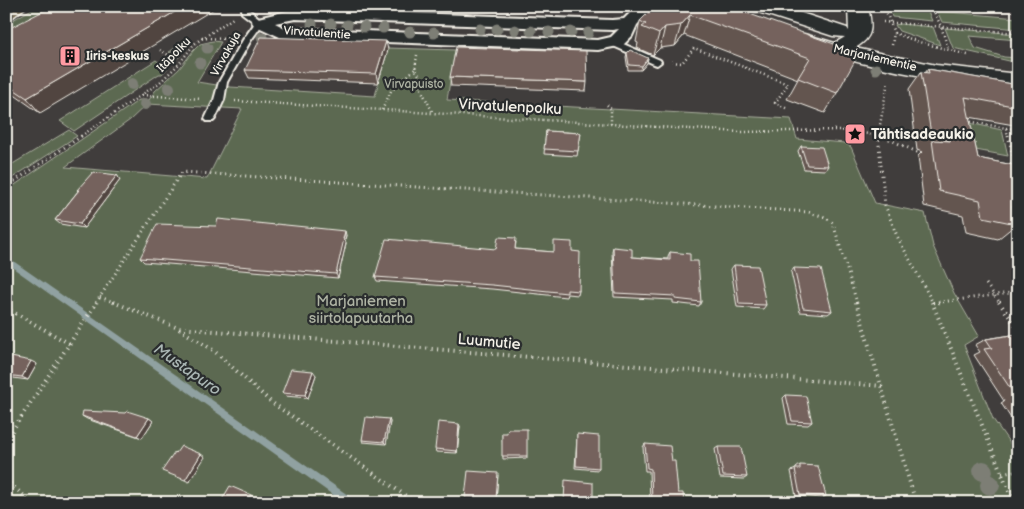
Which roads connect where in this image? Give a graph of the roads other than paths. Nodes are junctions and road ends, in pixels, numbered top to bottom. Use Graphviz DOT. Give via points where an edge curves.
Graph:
graph roads {
  1 [pos="18,6"];
  2 [pos="646,6"];
  3 [pos="858,6"];
  4 [pos="245,11"];
  5 [pos="6,13"];
  6 [pos="753,13"];
  7 [pos="829,18"];
  8 [pos="451,19"];
  9 [pos="260,22"];
  10 [pos="629,23"];
  11 [pos="859,37"];
  12 [pos="447,40"];
  13 [pos="606,44"];
  14 [pos="838,50"];
  15 [pos="657,62"];
  16 [pos="1018,81"];
  17 [pos="210,119"];
  1 -- 5 [label="highway"];
  2 -- 10 [label="street"];
  3 -- 11 [label="main road"];
  4 -- 9 [label="lane"];
  6 -- 7 [label="main road, Marjaniementie"];
  6 -- 14 [label="main road, Marjaniementie"];
  7 -- 11 [label="main road, Marjaniementie"];
  7 -- 14 [label="main road"];
  8 -- 9 [label="street, Virvatulentie" via="295,14"];
  8 -- 10 [label="street, Virvatulentie"];
  8 -- 12 [label="street"];
  9 -- 12 [label="street, Virvatulentie" via="282,33"];
  9 -- 17 [label="lane, Virvakuja" via="223,82"];
  10 -- 13 [label="street" via="626,32"];
  11 -- 14 [label="main road"];
  11 -- 16 [label="main road, Marjaniementie" via="967,64"];
  12 -- 13 [label="street, Virvatulentie"];
  13 -- 15 [label="lane"];
  14 -- 16 [label="main road, Marjaniementie" via="907,67"];
}
